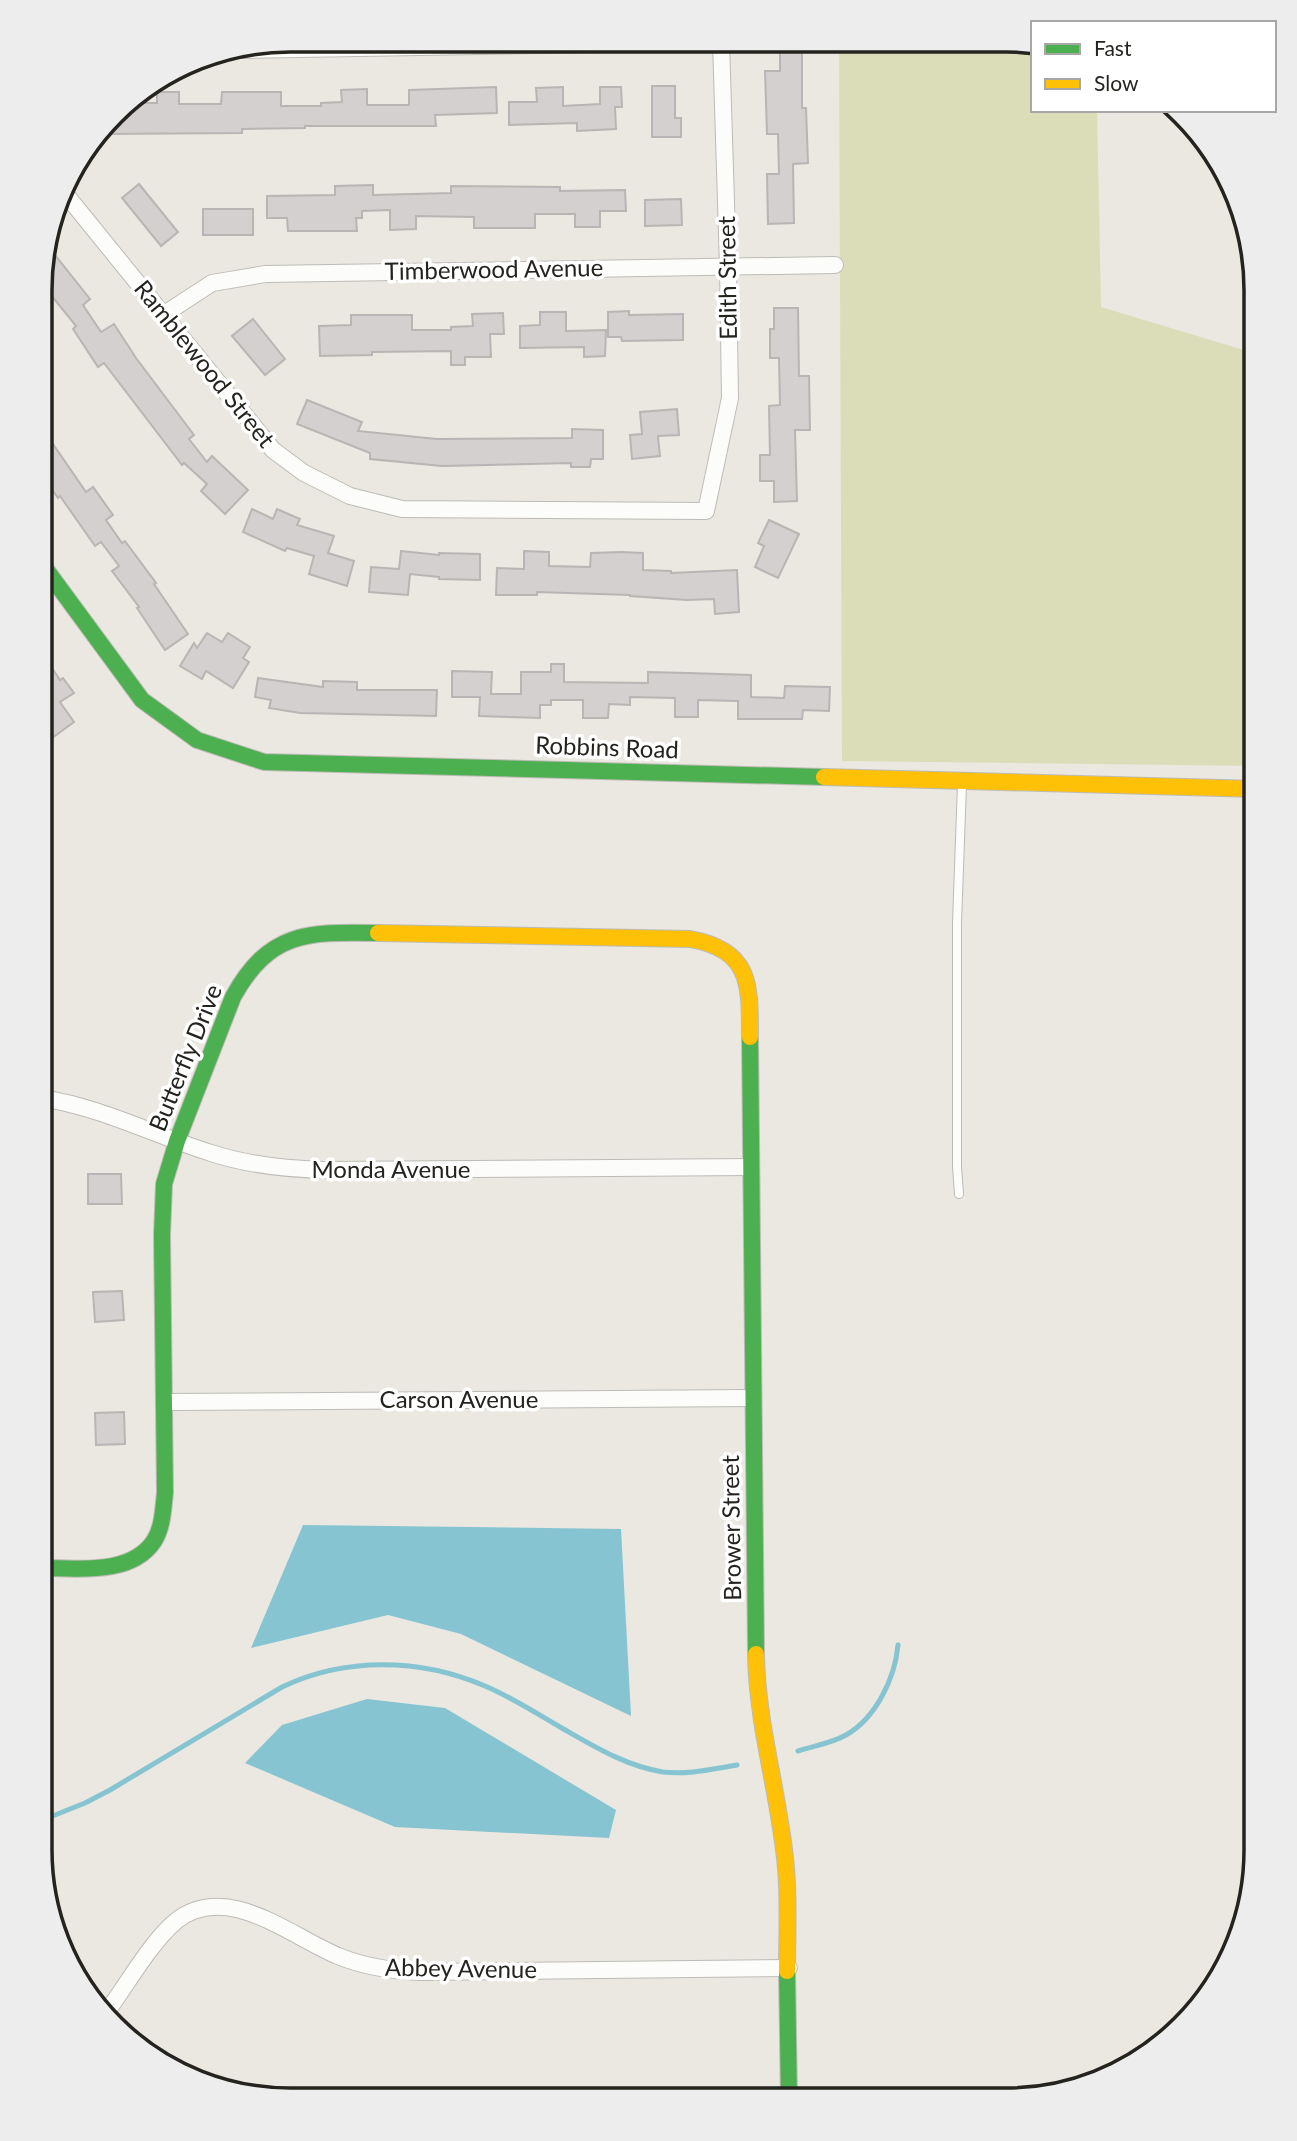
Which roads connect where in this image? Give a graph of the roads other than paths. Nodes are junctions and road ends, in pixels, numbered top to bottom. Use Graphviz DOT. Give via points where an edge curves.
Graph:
graph roads {
  1 [pos="721,52"];
  2 [pos="71,201"];
  3 [pos="835,265"];
  4 [pos="728,266"];
  5 [pos="163,315"];
  6 [pos="706,511"];
  7 [pos="52,578"];
  8 [pos="962,781"];
  9 [pos="1244,789"];
  10 [pos="734,957"];
  11 [pos="52,1100"];
  12 [pos="177,1141"];
  13 [pos="751,1167"];
  14 [pos="959,1194"];
  15 [pos="753,1398"];
  16 [pos="164,1402"];
  17 [pos="52,1568"];
  18 [pos="789,1968"];
  19 [pos="111,2006"];
  20 [pos="789,2088"];
  1 -- 4 [label="street, Edith Street"];
  2 -- 5 [label="street, Ramblewood Street"];
  3 -- 4 [label="street, Timberwood Avenue"];
  4 -- 5 [label="street, Timberwood Avenue" via="265,274 212,283"];
  4 -- 6 [label="street, Edith Street" via="730,398"];
  5 -- 6 [label="street, Ramblewood Street" via="273,450 304,473 350,496 402,509"];
  7 -- 8 [label="street, Robbins Road" via="142,700 197,740 264,762"];
  8 -- 9 [label="street, Robbins Road"];
  8 -- 14 [label="lane" via="957,923"];
  10 -- 12 [label="street, Butterfly Drive" via="715,944 690,939 324,932 299,936 267,953 242,980"];
  10 -- 13 [label="street, Brower Street" via="744,971 750,995"];
  11 -- 12 [label="street, Monda Avenue" via="89,1108"];
  12 -- 13 [label="street, Monda Avenue" via="237,1161 299,1170"];
  12 -- 16 [label="street, Butterfly Drive" via="166,1175 162,1216"];
  13 -- 15 [label="street, Brower Street"];
  15 -- 16 [label="street, Carson Avenue"];
  15 -- 18 [label="street, Brower Street" via="758,1696 786,1868"];
  16 -- 17 [label="street, Butterfly Drive" via="165,1505 155,1540 117,1566"];
  18 -- 19 [label="street, Abbey Avenue" via="386,1969 336,1955 250,1913 216,1907 183,1917 167,1930"];
  18 -- 20 [label="street, Brower Street"];
}
